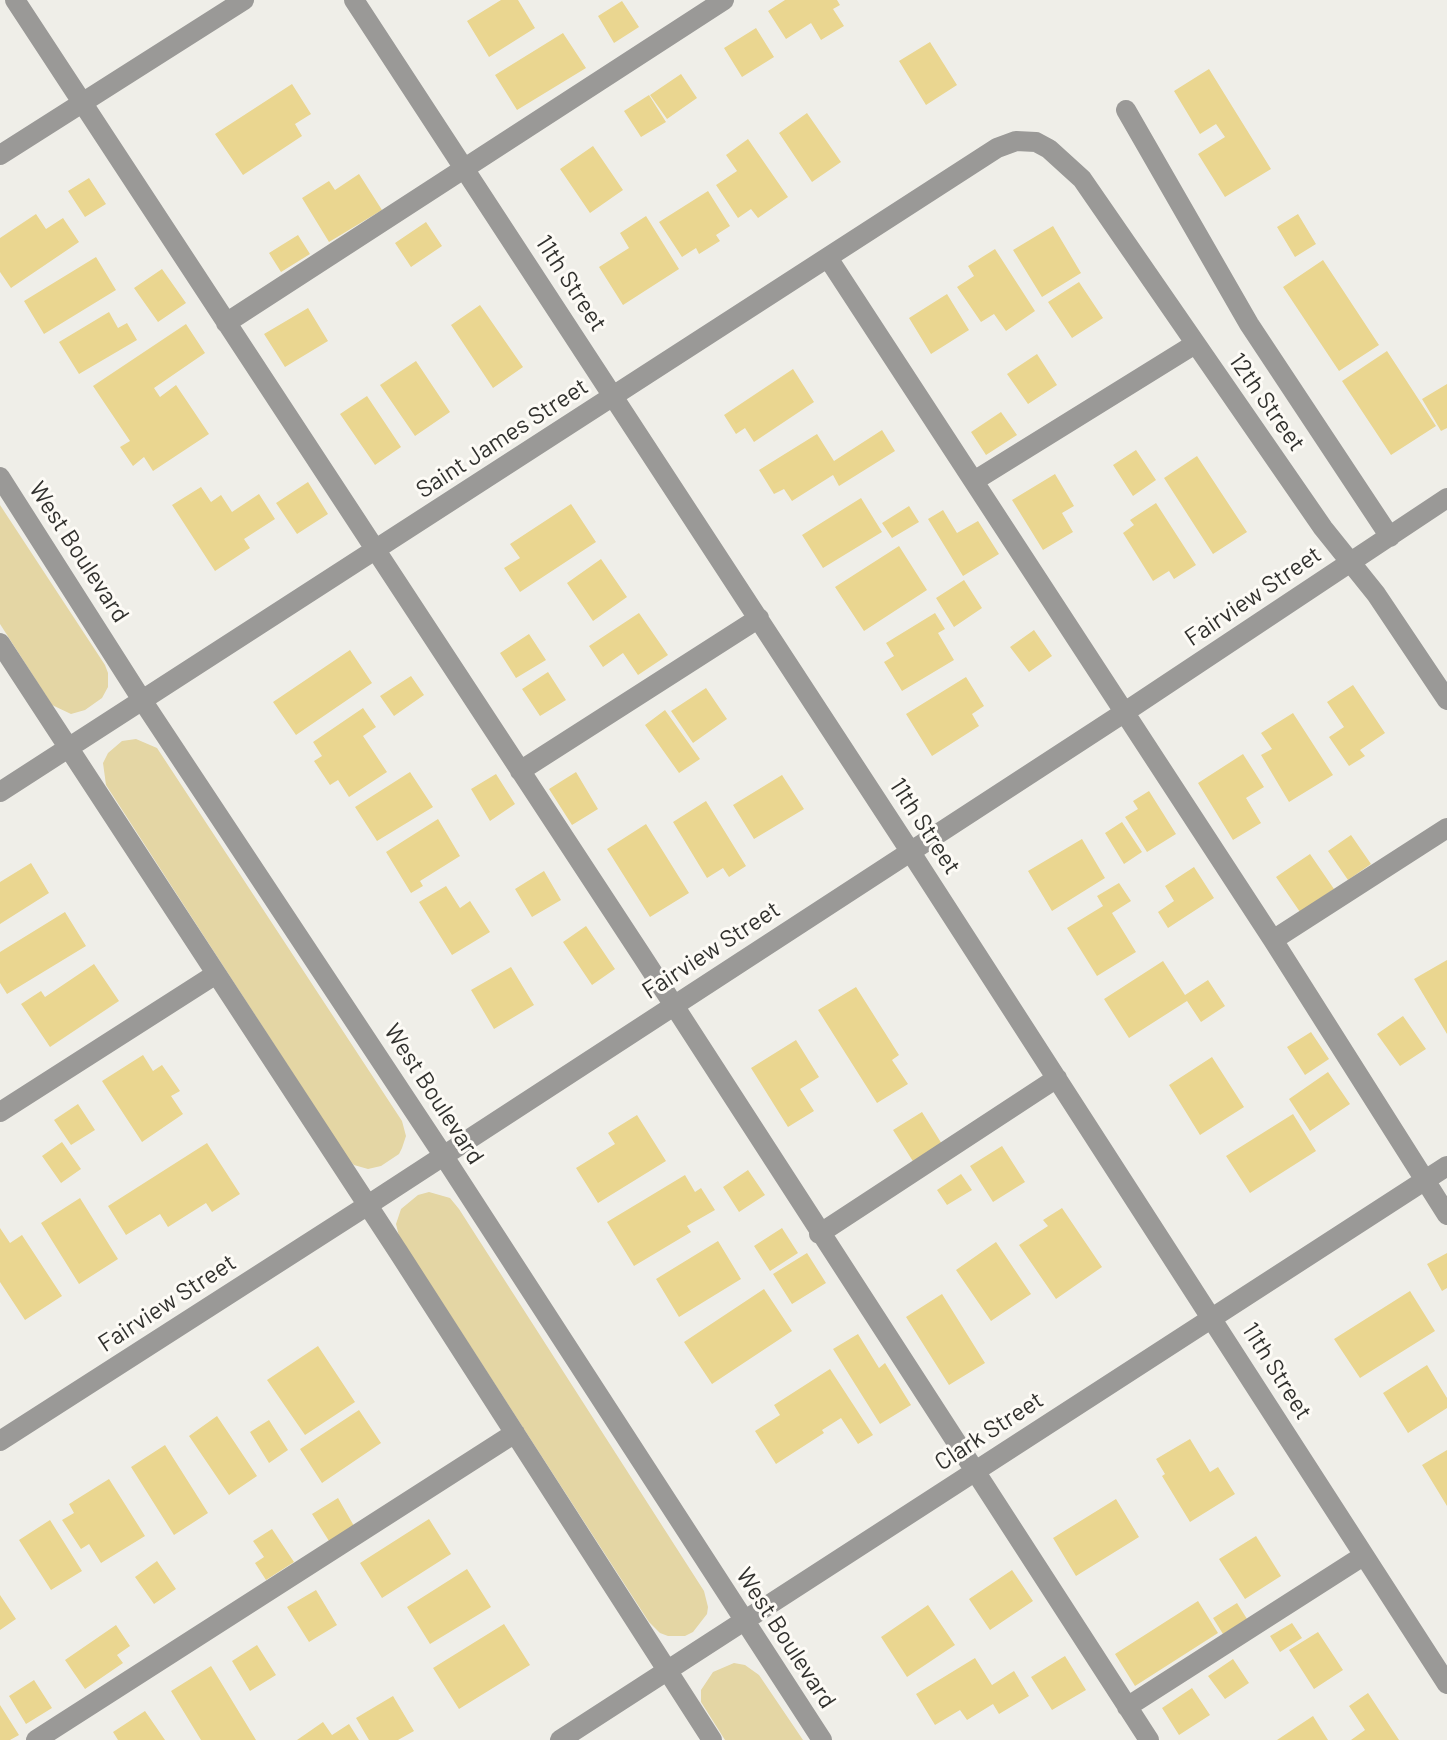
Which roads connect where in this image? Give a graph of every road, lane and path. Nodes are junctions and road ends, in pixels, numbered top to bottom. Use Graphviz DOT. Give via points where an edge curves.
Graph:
graph roads {
  1 [pos="15,0"];
  2 [pos="244,0"];
  3 [pos="354,0"];
  4 [pos="724,0"];
  5 [pos="82,103"];
  6 [pos="1126,110"];
  7 [pos="1036,142"];
  8 [pos="0,155"];
  9 [pos="466,170"];
  10 [pos="828,258"];
  11 [pos="226,323"];
  12 [pos="1195,344"];
  13 [pos="615,396"];
  14 [pos="0,477"];
  15 [pos="974,481"];
  16 [pos="1447,498"];
  17 [pos="1390,537"];
  18 [pos="376,550"];
  19 [pos="1351,563"];
  20 [pos="759,618"];
  21 [pos="0,643"];
  22 [pos="142,700"];
  23 [pos="1447,700"];
  24 [pos="1125,712"];
  25 [pos="67,748"];
  26 [pos="520,771"];
  27 [pos="0,792"];
  28 [pos="1447,828"];
  29 [pos="910,851"];
  30 [pos="1273,940"];
  31 [pos="216,974"];
  32 [pos="673,1005"];
  33 [pos="1057,1078"];
  34 [pos="0,1112"];
  35 [pos="443,1155"];
  36 [pos="1447,1166"];
  37 [pos="1424,1180"];
  38 [pos="368,1205"];
  39 [pos="1447,1215"];
  40 [pos="819,1234"];
  41 [pos="1213,1318"];
  42 [pos="515,1433"];
  43 [pos="0,1441"];
  44 [pos="974,1472"];
  45 [pos="1363,1556"];
  46 [pos="744,1620"];
  47 [pos="667,1670"];
  48 [pos="1447,1684"];
  49 [pos="1127,1707"];
  50 [pos="36,1740"];
  51 [pos="560,1740"];
  52 [pos="712,1740"];
  53 [pos="822,1740"];
  54 [pos="1149,1740"];
  1 -- 5 [label="street"];
  2 -- 5 [label="street"];
  3 -- 9 [label="street, 11th Street"];
  4 -- 9 [label="street"];
  5 -- 8 [label="street"];
  5 -- 11 [label="street"];
  6 -- 17 [label="street, 12th Street" via="1249,324"];
  7 -- 10 [label="street, Saint James Street" via="1016,141 997,148"];
  7 -- 12 [label="street, 12th Street" via="1082,179"];
  9 -- 11 [label="street"];
  9 -- 13 [label="street, 11th Street"];
  10 -- 13 [label="street, Saint James Street"];
  10 -- 15 [label="street"];
  11 -- 18 [label="street"];
  12 -- 15 [label="street"];
  12 -- 19 [label="street, 12th Street"];
  13 -- 18 [label="street, Saint James Street"];
  13 -- 20 [label="street, 11th Street"];
  14 -- 22 [label="street, West Boulevard"];
  15 -- 24 [label="street"];
  16 -- 17 [label="street, Fairview Street"];
  17 -- 19 [label="street, Fairview Street"];
  18 -- 22 [label="street, Saint James Street"];
  18 -- 26 [label="street"];
  19 -- 23 [label="street, 12th Street"];
  19 -- 24 [label="street, Fairview Street"];
  20 -- 26 [label="street"];
  20 -- 29 [label="street, 11th Street"];
  21 -- 25 [label="street"];
  22 -- 25 [label="street, Saint James Street"];
  22 -- 35 [label="street, West Boulevard"];
  24 -- 29 [label="street, Fairview Street"];
  24 -- 30 [label="street"];
  25 -- 27 [label="street, Saint James Street"];
  25 -- 31 [label="street"];
  26 -- 32 [label="street"];
  28 -- 30 [label="street"];
  29 -- 32 [label="street, Fairview Street"];
  29 -- 33 [label="street, 11th Street"];
  30 -- 37 [label="street"];
  31 -- 34 [label="street"];
  31 -- 38 [label="street"];
  32 -- 35 [label="street, Fairview Street"];
  32 -- 40 [label="street"];
  33 -- 40 [label="street"];
  33 -- 41 [label="street, 11th Street"];
  35 -- 38 [label="street, Fairview Street"];
  35 -- 46 [label="street, West Boulevard"];
  36 -- 37 [label="street, Clark Street"];
  37 -- 39 [label="street"];
  37 -- 41 [label="street, Clark Street"];
  38 -- 42 [label="street"];
  38 -- 43 [label="street, Fairview Street"];
  40 -- 44 [label="street"];
  41 -- 44 [label="street, Clark Street"];
  41 -- 45 [label="street, 11th Street"];
  42 -- 47 [label="street"];
  42 -- 50 [label="street"];
  44 -- 46 [label="street, Clark Street"];
  44 -- 49 [label="street"];
  45 -- 48 [label="street, 11th Street"];
  45 -- 49 [label="street"];
  46 -- 47 [label="street, Clark Street"];
  46 -- 53 [label="street, West Boulevard"];
  47 -- 51 [label="street, Clark Street"];
  47 -- 52 [label="street"];
  49 -- 54 [label="street"];
}
